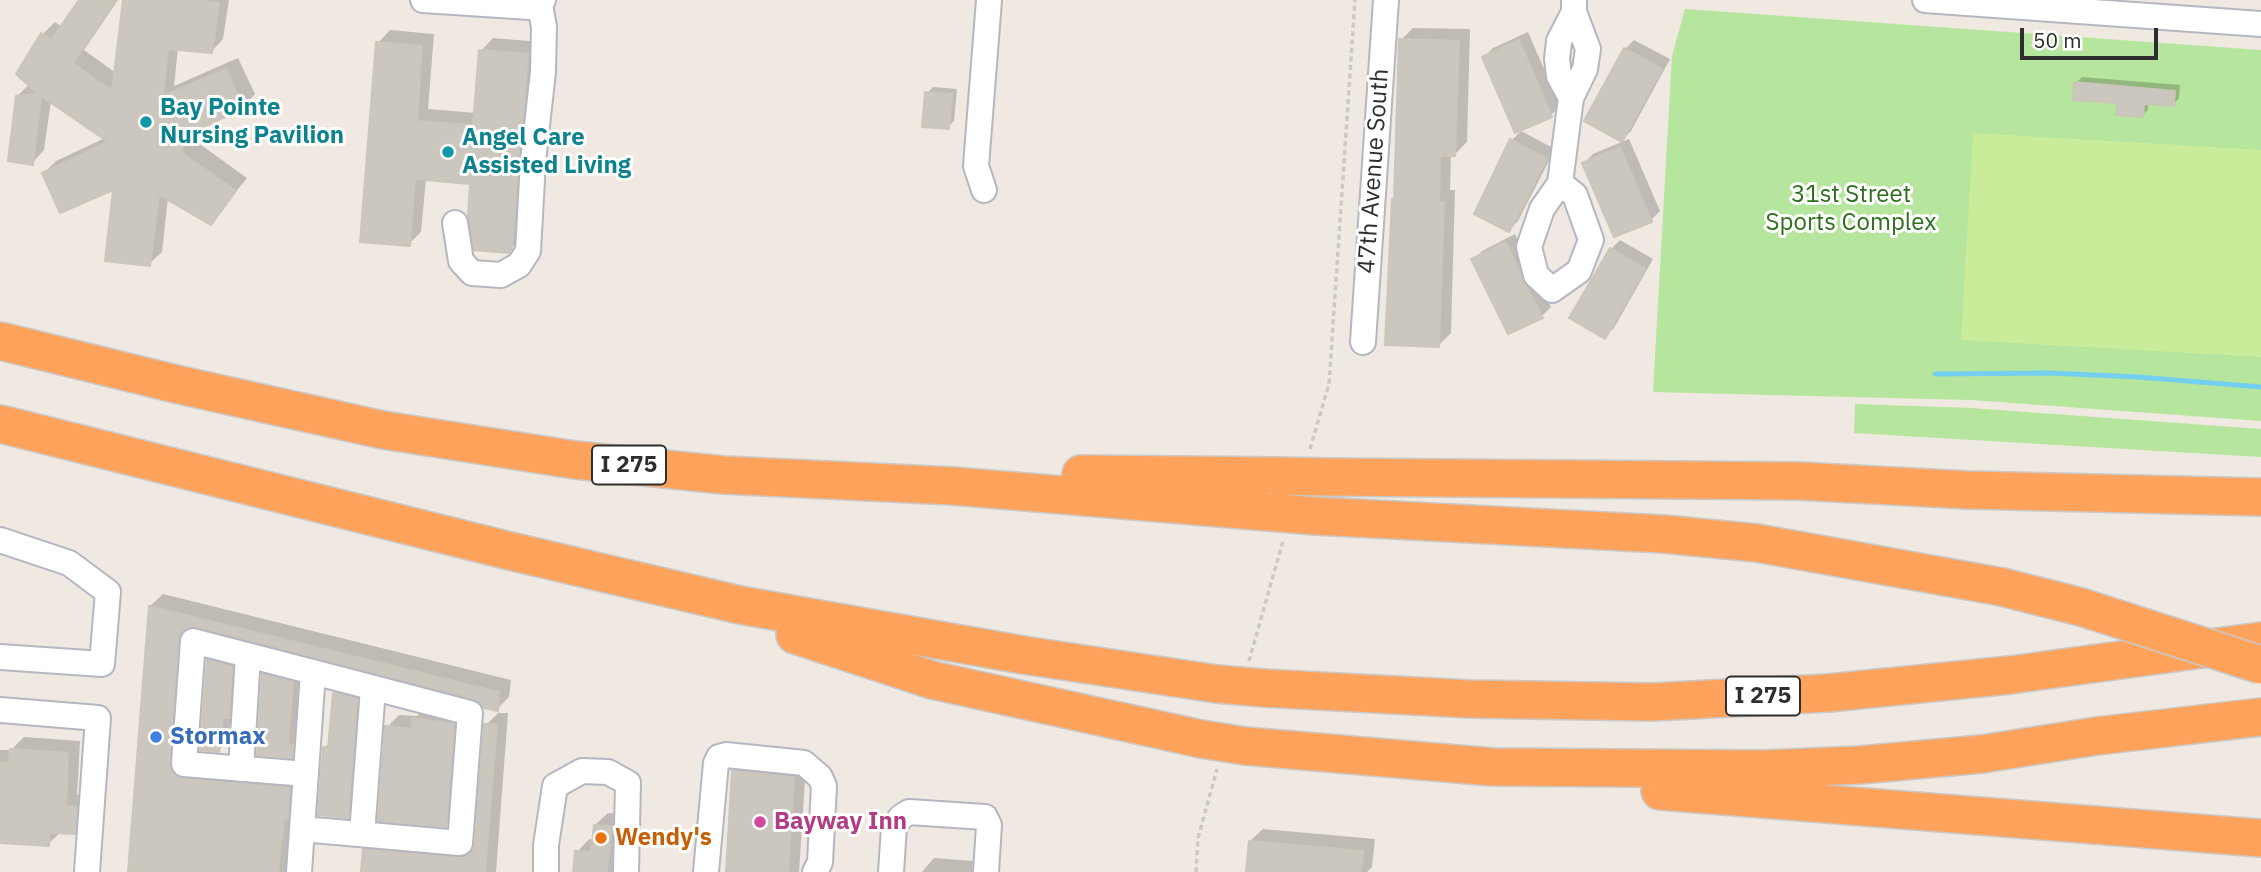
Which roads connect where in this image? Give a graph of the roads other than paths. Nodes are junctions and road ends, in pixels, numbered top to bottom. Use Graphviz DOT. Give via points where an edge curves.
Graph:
graph roads {
  1 [pos="423,0"];
  2 [pos="989,0"];
  3 [pos="1386,0"];
  4 [pos="1925,0"];
  5 [pos="541,2"];
  6 [pos="1574,6"];
  7 [pos="2233,11"];
  8 [pos="2261,24"];
  9 [pos="1560,183"];
  10 [pos="984,190"];
  11 [pos="455,223"];
  12 [pos="0,341"];
  13 [pos="1363,342"];
  14 [pos="0,424"];
  15 [pos="953,486"];
  16 [pos="2261,497"];
  17 [pos="0,540"];
  18 [pos="621,577"];
  19 [pos="2261,641"];
  20 [pos="248,656"];
  21 [pos="0,657"];
  22 [pos="2261,665"];
  23 [pos="313,672"];
  24 [pos="373,688"];
  25 [pos="0,710"];
  26 [pos="2261,717"];
  27 [pos="1493,767"];
  28 [pos="242,768"];
  29 [pos="306,774"];
  30 [pos="302,829"];
  31 [pos="362,834"];
  32 [pos="2261,838"];
  33 [pos="88,872"];
  34 [pos="299,872"];
  35 [pos="546,872"];
  36 [pos="626,872"];
  37 [pos="706,872"];
  38 [pos="815,872"];
  39 [pos="894,872"];
  40 [pos="986,872"];
  1 -- 5 [label="street" via="530,7"];
  2 -- 10 [label="street" via="976,166"];
  3 -- 13 [label="street, 47th Avenue South"];
  4 -- 7 [label="street"];
  5 -- 11 [label="street" via="543,72 528,251 519,265 501,275 472,273 461,261"];
  6 -- 9 [label="street" via="1588,49 1585,69 1571,99"];
  7 -- 8 [label="street"];
  12 -- 15 [label="highway, I 275" via="383,430 724,475"];
  14 -- 18 [label="highway, I 275"];
  15 -- 16 [label="highway, bridge" via="1023,474 1279,476 1319,464"];
  15 -- 22 [label="highway, I 275, bridge" via="1290,519 1663,534 1757,543 2002,586"];
  17 -- 21 [label="street" via="69,563 108,592 102,664"];
  18 -- 19 [label="highway, I 275, bridge" via="896,634 1217,684 1255,676 1469,699 1679,701 1828,693 2010,675"];
  18 -- 27 [label="highway" via="932,680 1222,747"];
  20 -- 23 [label="street"];
  20 -- 28 [label="street"];
  20 -- 28 [label="street" via="193,641 184,764"];
  23 -- 24 [label="street"];
  23 -- 29 [label="street"];
  24 -- 31 [label="street"];
  24 -- 31 [label="street" via="470,713 460,843"];
  25 -- 33 [label="street" via="98,718"];
  26 -- 27 [label="highway" via="1982,754 1860,765"];
  27 -- 32 [label="highway" via="1592,785"];
  28 -- 29 [label="street"];
  29 -- 30 [label="street"];
  30 -- 31 [label="street"];
  30 -- 34 [label="street"];
  35 -- 36 [label="street" via="555,786 582,771 607,772 628,783"];
  37 -- 38 [label="street" via="716,763 726,755 804,763 820,777 824,786 820,862"];
  39 -- 40 [label="street" via="901,835 909,824 920,822 989,825"];
}
